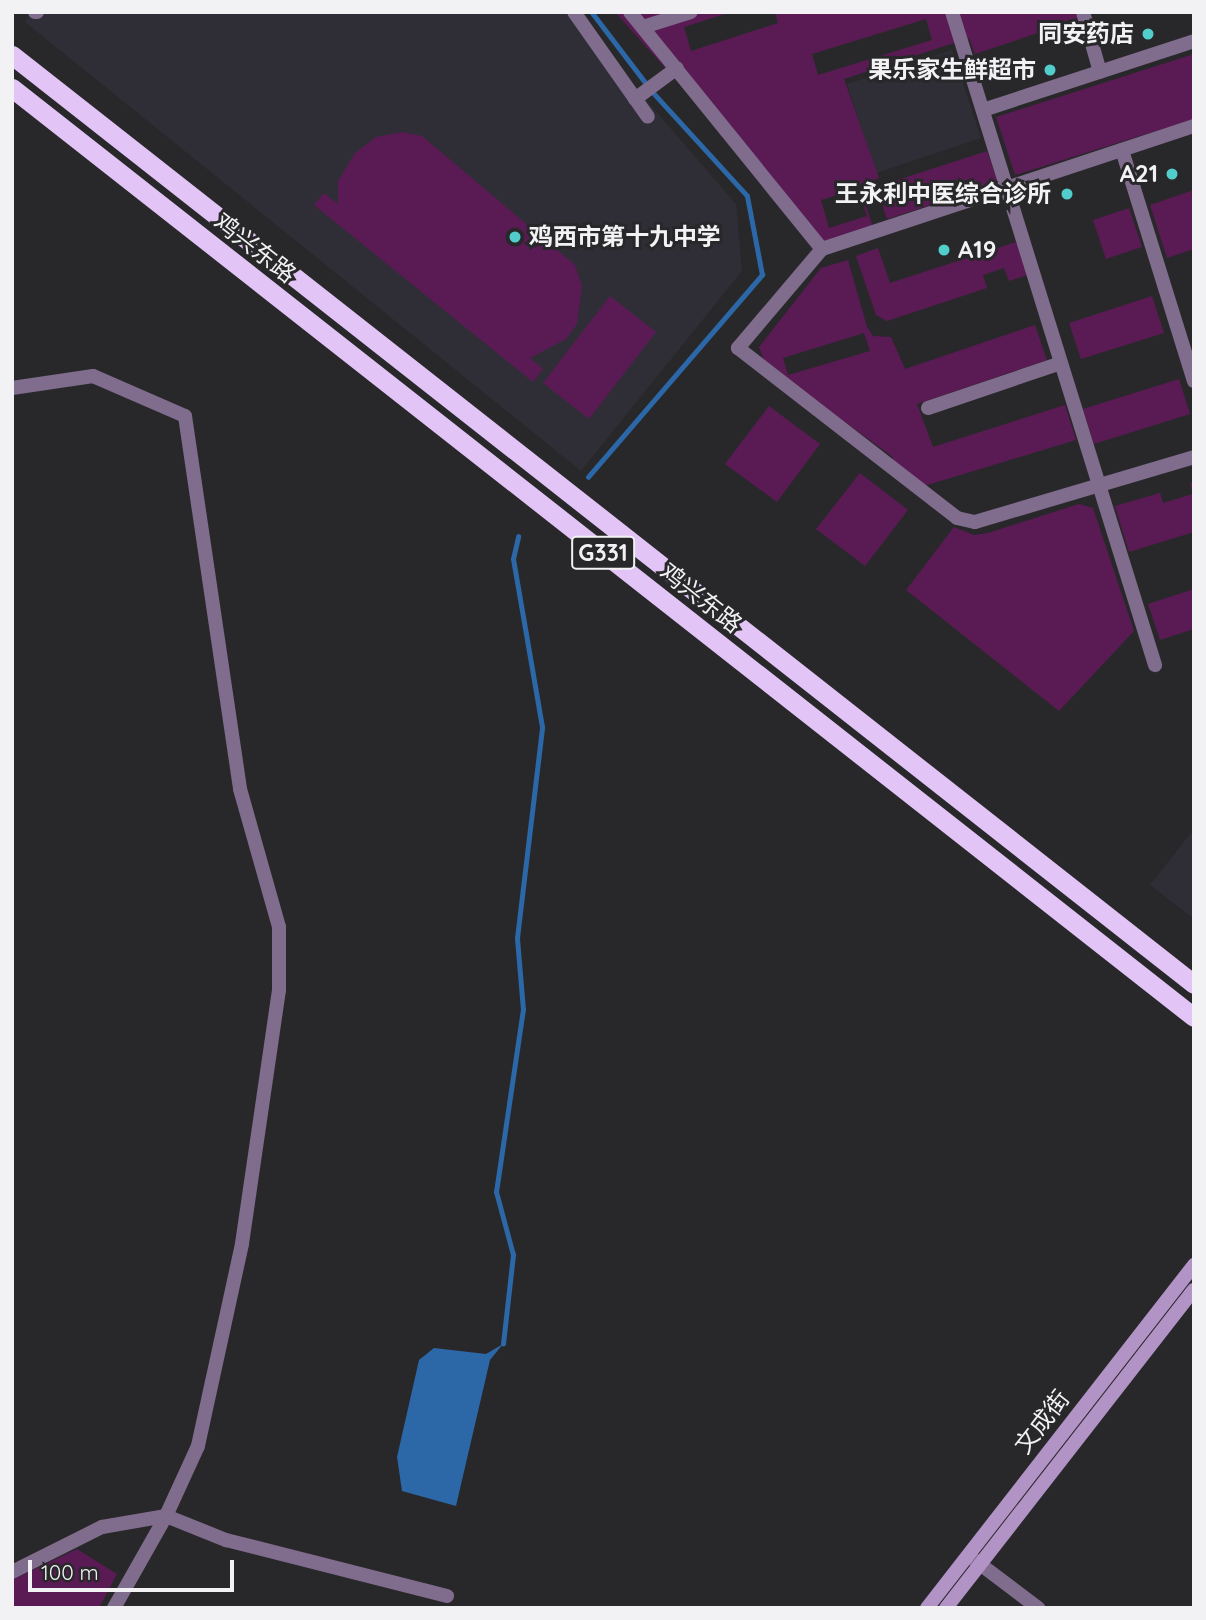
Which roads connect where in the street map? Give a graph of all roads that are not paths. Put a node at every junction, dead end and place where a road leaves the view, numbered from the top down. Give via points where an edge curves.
1 (574, 12) edge
2 (630, 12) edge
3 (691, 12) edge
4 (952, 12) edge
5 (1083, 12) edge
6 (643, 27) junction
7 (1194, 41) edge
8 (12, 55) edge
9 (677, 68) junction
10 (1100, 72) junction
11 (12, 88) edge
12 (635, 99) junction
13 (983, 110) junction
14 (648, 117) dead end
15 (1194, 126) edge
16 (1122, 150) junction
17 (1007, 188) junction
18 (822, 249) junction
19 (1061, 363) junction
20 (1194, 381) edge
21 (12, 388) edge
22 (928, 408) dead end
23 (1194, 457) edge
24 (1099, 486) junction
25 (1155, 665) dead end
26 (1194, 984) edge
27 (1194, 1017) edge
28 (1194, 1265) edge
29 (1194, 1290) edge
30 (166, 1516) junction
31 (968, 1555) junction
32 (980, 1564) junction
33 (12, 1572) edge
34 (447, 1596) dead end
35 (114, 1608) edge
36 (927, 1608) edge
37 (946, 1608) edge
38 (1038, 1608) edge

1 - 12 street
2 - 6 street
3 - 6 street
4 - 13 street
5 - 10 street
6 - 9 street
7 - 10 street
8 - 26 highway, 鸡兴东路 / G331
9 - 12 street
9 - 18 street
10 - 13 street
11 - 27 highway, 鸡兴东路 / G331
12 - 14 street
13 - 17 street
15 - 16 street
16 - 17 street
16 - 20 street
17 - 18 street
17 - 19 street
18 - 24 street via 738,348 957,518 975,522
19 - 22 street
19 - 24 street
21 - 30 street via 93,376 185,416 240,789 279,928 279,990 242,1244 198,1446
23 - 24 street
24 - 25 street
28 - 31 main road, 文成街
29 - 32 main road, 文成街
30 - 33 street via 102,1527
30 - 34 street via 226,1540
30 - 35 street
31 - 32 street
31 - 36 main road, 文成街
32 - 37 main road, 文成街
32 - 38 street

